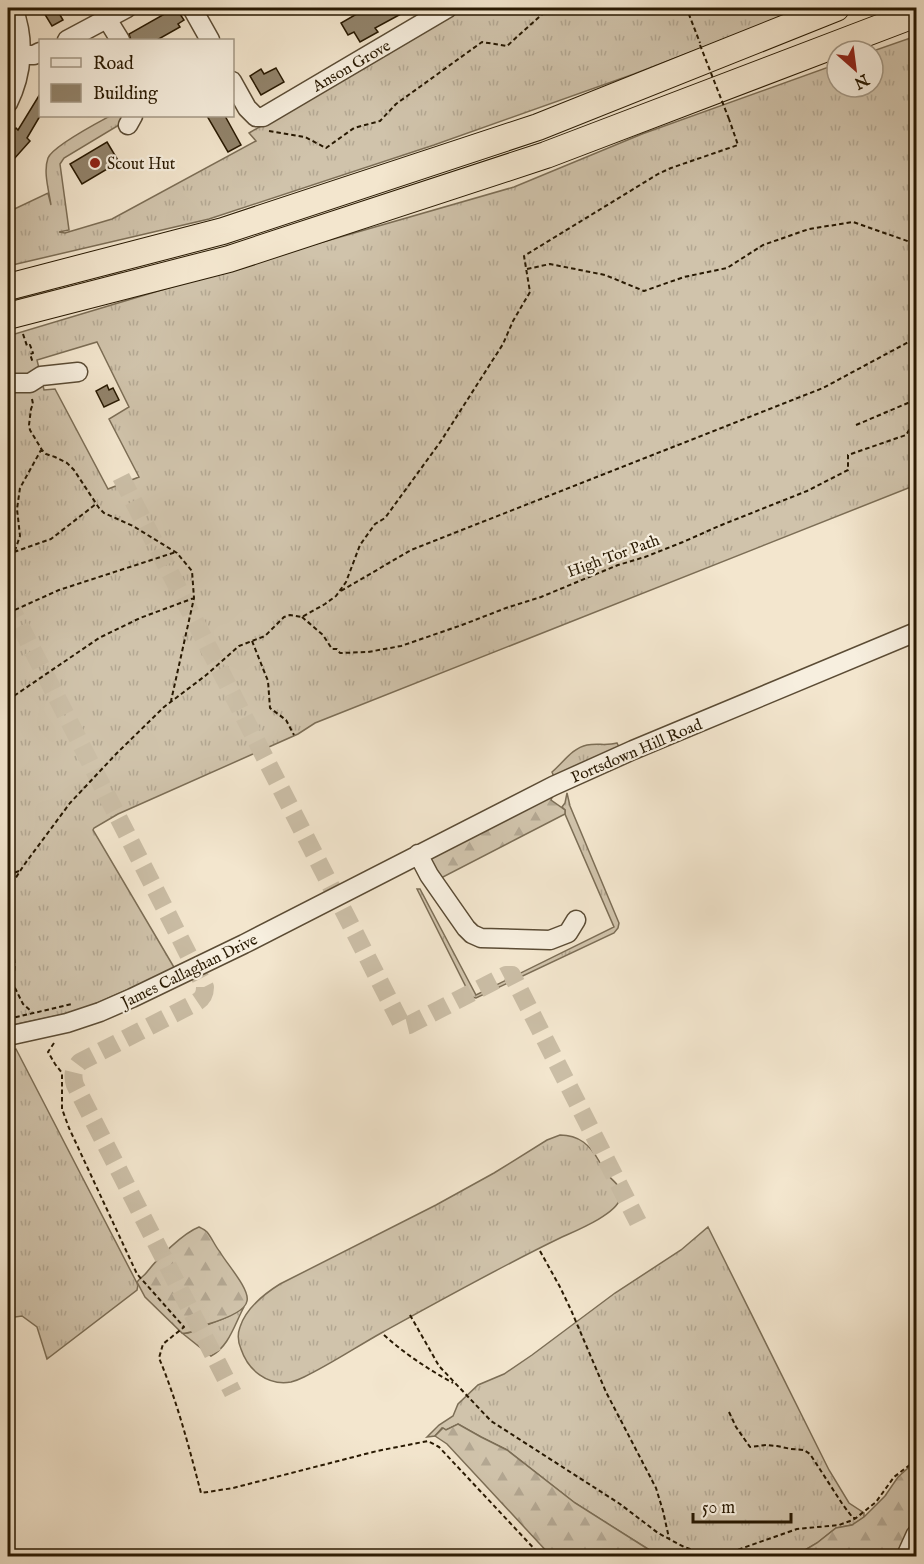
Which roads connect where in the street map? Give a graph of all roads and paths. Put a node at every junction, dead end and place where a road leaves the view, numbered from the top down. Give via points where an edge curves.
1 (13, 8) edge
2 (127, 8) edge
3 (192, 8) edge
4 (448, 8) edge
5 (549, 8) edge
6 (692, 8) edge
7 (836, 8) edge
8 (916, 14) edge
9 (107, 18) junction
10 (69, 39) edge
11 (119, 39) edge
12 (209, 39) edge
13 (39, 52) edge
14 (21, 55) junction
15 (234, 85) edge
16 (8, 103) edge
17 (254, 115) junction
18 (916, 244) edge
19 (526, 270) junction
20 (8, 287) edge
21 (15, 325) edge
22 (916, 338) edge
23 (32, 362) dead end
24 (78, 372) dead end
25 (8, 383) edge
26 (30, 383) junction
27 (915, 400) edge
28 (916, 407) edge
29 (916, 419) edge
30 (856, 425) dead end
31 (42, 449) junction
32 (96, 504) junction
33 (14, 552) junction
34 (176, 552) junction
35 (8, 564) edge
36 (340, 592) junction
37 (194, 598) junction
38 (8, 613) edge
39 (302, 617) junction
40 (916, 632) edge
41 (252, 641) junction
42 (8, 700) edge
43 (171, 701) junction
44 (294, 735) dead end
45 (418, 854) junction
46 (20, 871) junction
47 (8, 875) edge
48 (363, 882) joint
49 (8, 890) edge
50 (576, 920) dead end
51 (8, 937) edge
52 (33, 1013) dead end
53 (68, 1023) junction
54 (8, 1036) edge
55 (540, 1251) dead end
56 (410, 1315) dead end
57 (384, 1335) dead end
58 (456, 1384) junction
59 (729, 1412) dead end
60 (916, 1460) edge
61 (856, 1518) junction
62 (916, 1534) edge
63 (669, 1540) junction
64 (541, 1557) edge
65 (906, 1557) edge

1 - 14 street
2 - 9 street
3 - 12 street
4 - 17 street, Anson Grove via 263,117
5 - 17 path via 507,46 482,42 396,104 380,121 354,128 326,148 305,137 260,128
6 - 19 path, bridge via 688,12 738,145 658,174 524,256
7 - 20 highway via 538,127 223,231
8 - 21 highway via 546,155
9 - 10 street
9 - 11 street
13 - 14 street
14 - 16 street via 16,85
15 - 17 street
18 - 19 path via 853,222 809,229 763,245 727,268 644,291 605,275 550,264
19 - 36 path via 530,292 503,344 441,441 385,518 375,524 360,545
21 - 23 path via 30,345
22 - 36 path via 823,388 411,550
24 - 26 street via 41,376
25 - 26 street
26 - 31 path via 34,389 29,425
27 - 28 path
27 - 30 path
29 - 39 path, High Tor Path via 906,435 848,455 848,470 807,491 541,597 401,646 340,653
31 - 32 path via 74,470
31 - 33 path via 20,488 20,536
32 - 33 path via 51,539
32 - 34 path via 104,513
33 - 35 path
34 - 37 path via 192,571
34 - 38 path via 59,590
36 - 39 path
37 - 42 path via 99,638
37 - 43 path
39 - 41 path via 284,617 265,636
40 - 45 street, Portsdown Hill Road via 633,750
41 - 43 path via 239,646
41 - 44 path via 267,681 270,708 286,720
43 - 46 path via 70,803
45 - 48 street, Portsdown Hill Road
45 - 50 street via 429,875 476,937 550,940 568,933
46 - 47 path
46 - 49 path
48 - 53 street, James Callaghan Drive via 189,971
51 - 52 path via 13,948 12,982 22,1004
53 - 54 street, James Callaghan Drive
53 - 64 path via 48,1052 62,1073 65,1119 137,1274 184,1328 163,1344 159,1358 201,1493 429,1441 439,1447
55 - 63 path via 656,1488
56 - 58 path via 439,1366
57 - 58 path via 407,1355
58 - 63 path via 491,1421
59 - 61 path via 750,1447 777,1446 810,1454
60 - 61 path via 894,1477 876,1502
61 - 63 path via 838,1525 797,1529 737,1550 696,1551
62 - 65 street

